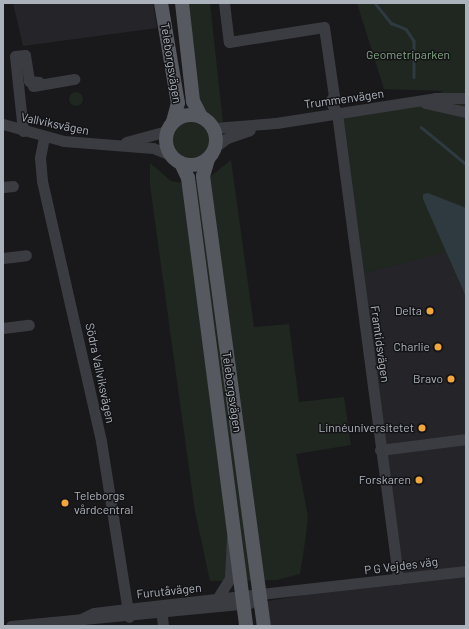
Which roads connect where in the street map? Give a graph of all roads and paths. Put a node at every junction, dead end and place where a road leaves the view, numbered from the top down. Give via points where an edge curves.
1 (162, 3) edge
2 (182, 3) edge
3 (224, 3) edge
4 (74, 80) dead end
5 (39, 82) dead end
6 (18, 88) junction
7 (466, 98) edge
8 (416, 102) junction
9 (466, 112) edge
10 (337, 113) junction
11 (201, 117) junction
12 (276, 123) junction
13 (3, 124) edge
14 (170, 126) junction
15 (213, 128) junction
16 (23, 131) junction
17 (44, 137) junction
18 (102, 145) junction
19 (215, 147) junction
20 (176, 159) junction
21 (208, 159) junction
22 (26, 255) dead end
23 (3, 258) edge
24 (29, 325) dead end
25 (3, 328) edge
26 (466, 440) edge
27 (380, 450) junction
28 (233, 535) junction
29 (466, 571) edge
30 (259, 579) junction
31 (398, 579) junction
32 (339, 586) junction
33 (303, 588) junction
34 (217, 599) junction
35 (252, 600) junction
36 (162, 609) junction
37 (128, 613) junction
38 (11, 626) edge
39 (163, 626) edge
40 (246, 626) edge
41 (256, 626) edge
42 (264, 626) edge

1 - 14 main road, Teleborgsvägen via 178,103
2 - 11 main road, Teleborgsvägen via 193,101
3 - 10 street, Framtidsvägen via 229,42 324,28 334,96 330,101
4 - 6 street
5 - 6 street via 29,81 25,55 15,56
6 - 16 street
7 - 8 street, Trummenvägen
8 - 9 street, Trummenvägen
8 - 10 street, Trummenvägen
10 - 12 street, Trummenvägen
10 - 27 street, Framtidsvägen
11 - 14 main road via 186,115
11 - 15 main road
12 - 15 street, Trummenvägen
12 - 19 street, Trummenvägen via 227,138
13 - 16 street, Vallviksvägen
14 - 18 street, Vallviksvägen via 139,140
14 - 20 main road via 166,143
15 - 19 main road
16 - 17 street, Vallviksvägen
17 - 18 street, Vallviksvägen
17 - 37 street, Södra Vallviksvägen via 40,158 42,179 101,441
18 - 20 street, Vallviksvägen via 153,148
19 - 21 main road
20 - 21 main road via 195,165
20 - 28 main road, Teleborgsvägen via 188,178
21 - 30 main road, Teleborgsvägen via 203,176
22 - 23 street
24 - 25 street
26 - 27 street
27 - 31 street, Framtidsvägen
28 - 34 street via 229,552 231,575
28 - 35 main road, Teleborgsvägen
29 - 31 street, P G Vejdes väg
30 - 33 street via 273,586
30 - 35 main road, Teleborgsvägen
31 - 32 street, P G Vejdes väg
32 - 33 street, P G Vejdes väg
32 - 35 street, P G Vejdes väg
33 - 35 street, P G Vejdes väg
34 - 35 street, Furutåvägen
34 - 36 street, Furutåvägen
35 - 36 street, Furutåvägen
35 - 40 main road, Teleborgsvägen
35 - 41 main road, Teleborgsvägen
35 - 42 main road, Teleborgsvägen
36 - 37 street, Furutåvägen
36 - 39 street
37 - 38 street, Furutåvägen via 94,613 81,619

